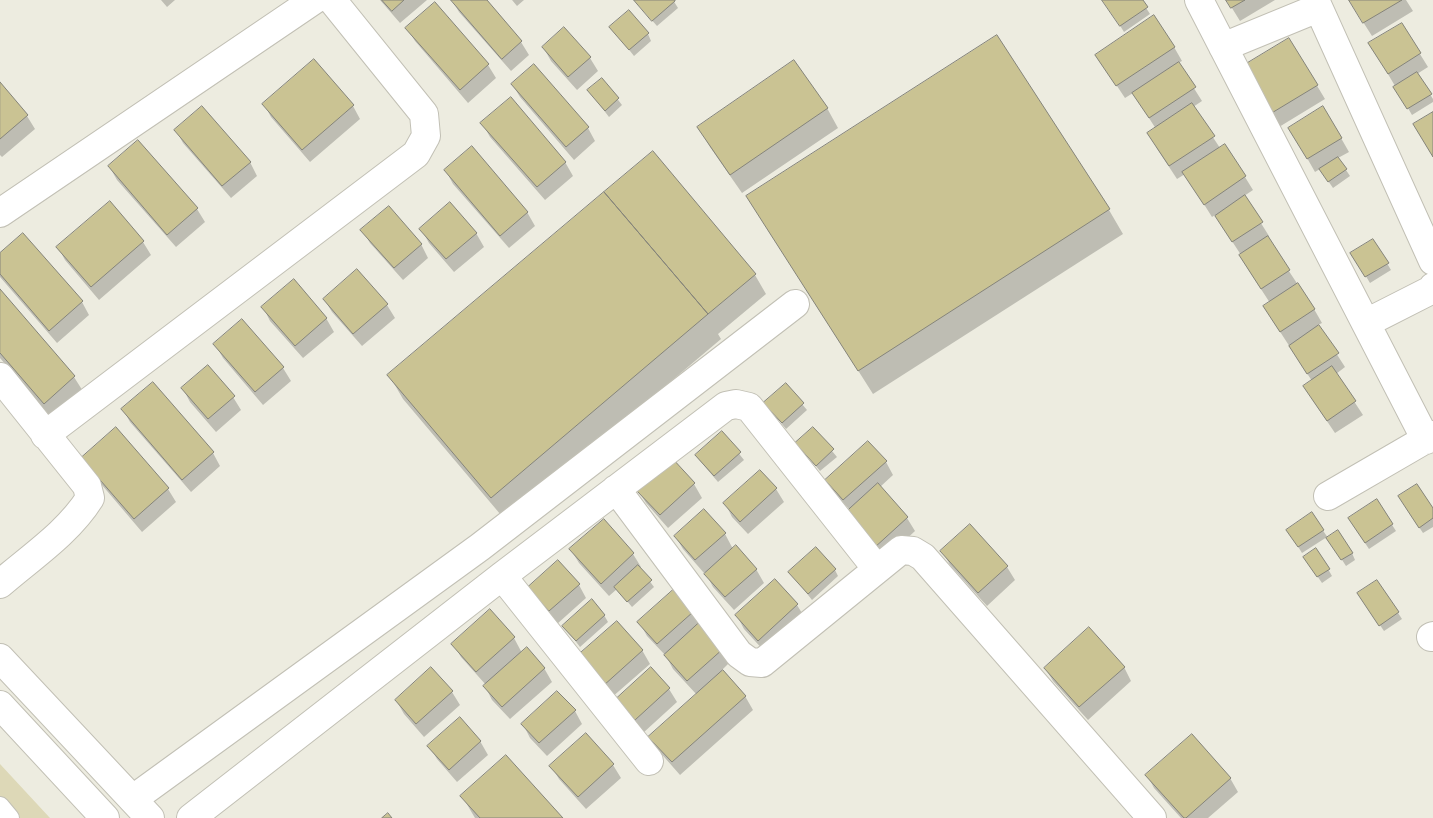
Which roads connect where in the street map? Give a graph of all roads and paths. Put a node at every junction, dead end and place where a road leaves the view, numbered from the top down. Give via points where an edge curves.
1 (314, 0) edge
2 (332, 0) edge
3 (1199, 0) edge
4 (1317, 4) edge
5 (1223, 46) junction
6 (0, 212) edge
7 (1433, 261) edge
8 (1433, 287) edge
9 (795, 304) dead end
10 (1366, 323) junction
11 (0, 377) edge
12 (45, 436) junction
13 (1430, 438) edge
14 (616, 489) junction
15 (1328, 496) dead end
16 (877, 569) junction
17 (502, 576) junction
18 (0, 584) edge
19 (0, 658) edge
20 (0, 705) edge
21 (649, 760) dead end
22 (0, 806) edge
23 (142, 809) edge
24 (10, 818) edge
25 (105, 818) edge
26 (191, 818) edge
27 (1152, 818) edge

1 - 6 main road
2 - 12 main road via 424,114 426,136 416,154
3 - 5 main road
4 - 5 main road
4 - 7 main road
5 - 10 main road
8 - 10 main road
9 - 23 main road
10 - 13 main road
11 - 12 main road
12 - 18 main road via 87,486 90,498 68,525
13 - 15 main road
14 - 16 main road via 726,406 749,407
14 - 16 main road via 739,654 750,662 762,662
14 - 17 main road
16 - 27 main road via 901,550 913,551 923,557
17 - 21 main road
17 - 26 main road
19 - 23 main road
20 - 25 main road
22 - 24 lane

